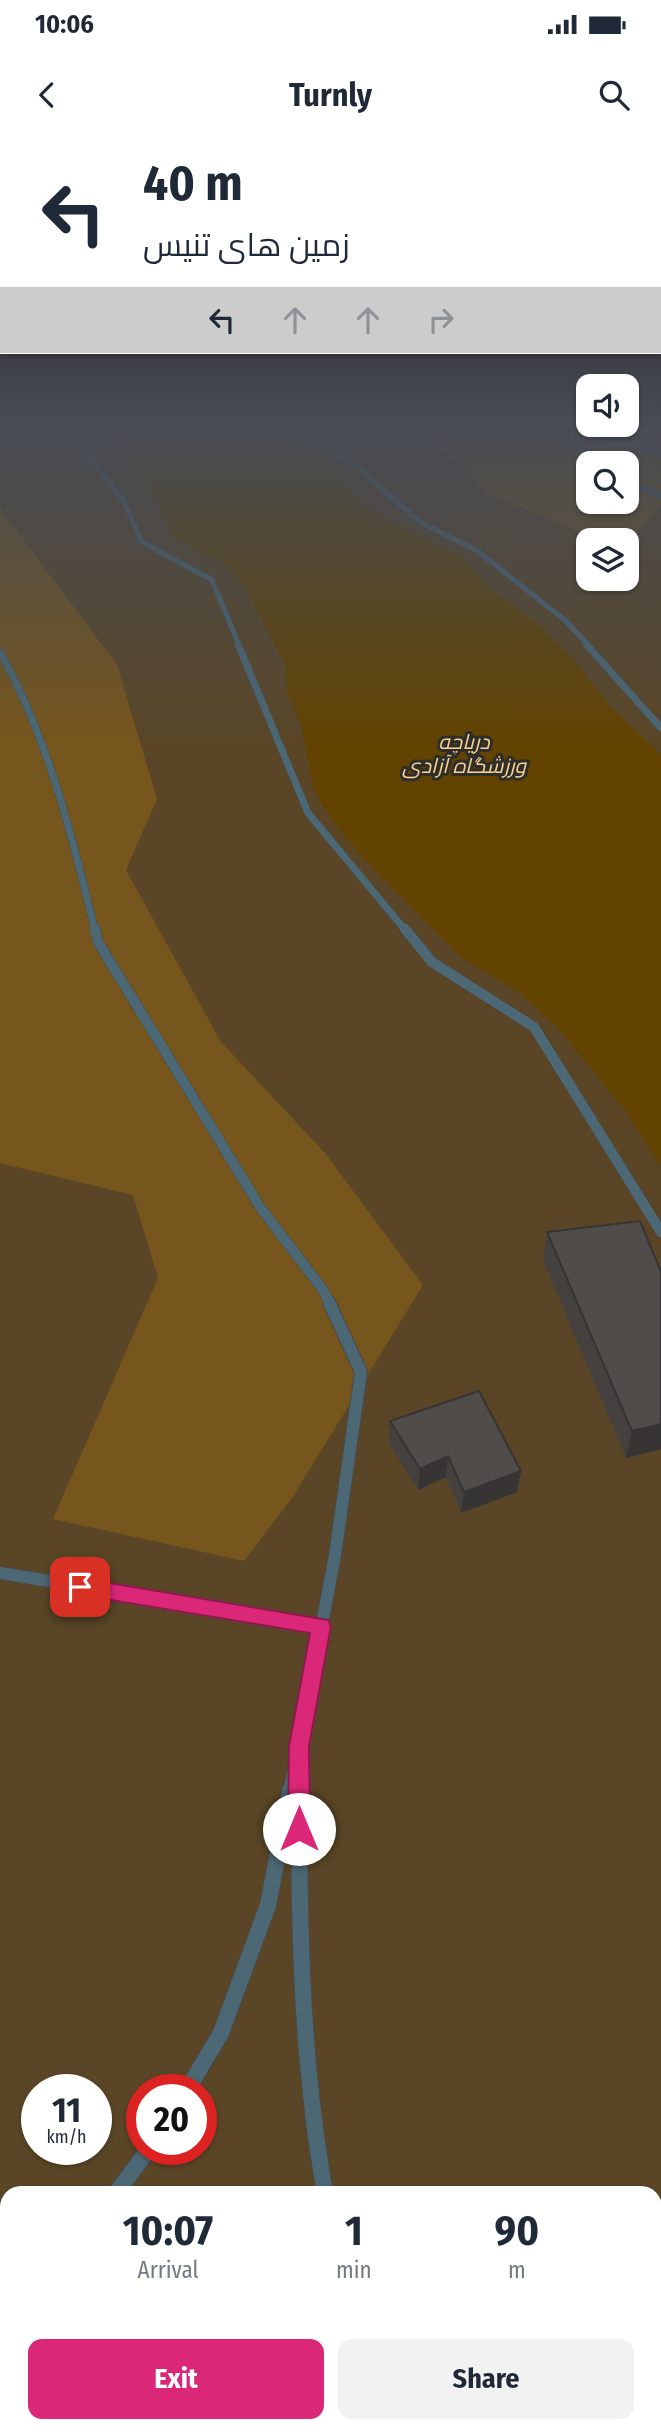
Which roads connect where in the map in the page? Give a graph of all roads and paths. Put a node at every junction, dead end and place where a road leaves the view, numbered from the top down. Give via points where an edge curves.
1 (138, 533) edge
2 (442, 533) edge
3 (0, 652) edge
4 (6, 674) edge
5 (661, 728) edge
6 (661, 1232) edge
7 (0, 1573) edge
8 (321, 1626) junction
9 (299, 1746) junction
10 (197, 2074) edge
11 (137, 2165) edge
12 (321, 2165) junction
13 (122, 2186) edge
14 (325, 2186) edge
15 (331, 2186) edge

1 - 6 lane via 142,542 212,580 308,813 432,962 534,1027
2 - 5 lane via 476,550 566,621
3 - 4 lane
4 - 8 lane via 24,695 68,821 98,942 260,1207 323,1290 361,1373
7 - 8 lane
8 - 9 lane
9 - 10 lane via 268,1905 221,2033
9 - 12 lane via 299,1940 311,2116
11 - 13 lane
12 - 14 lane
12 - 15 lane

